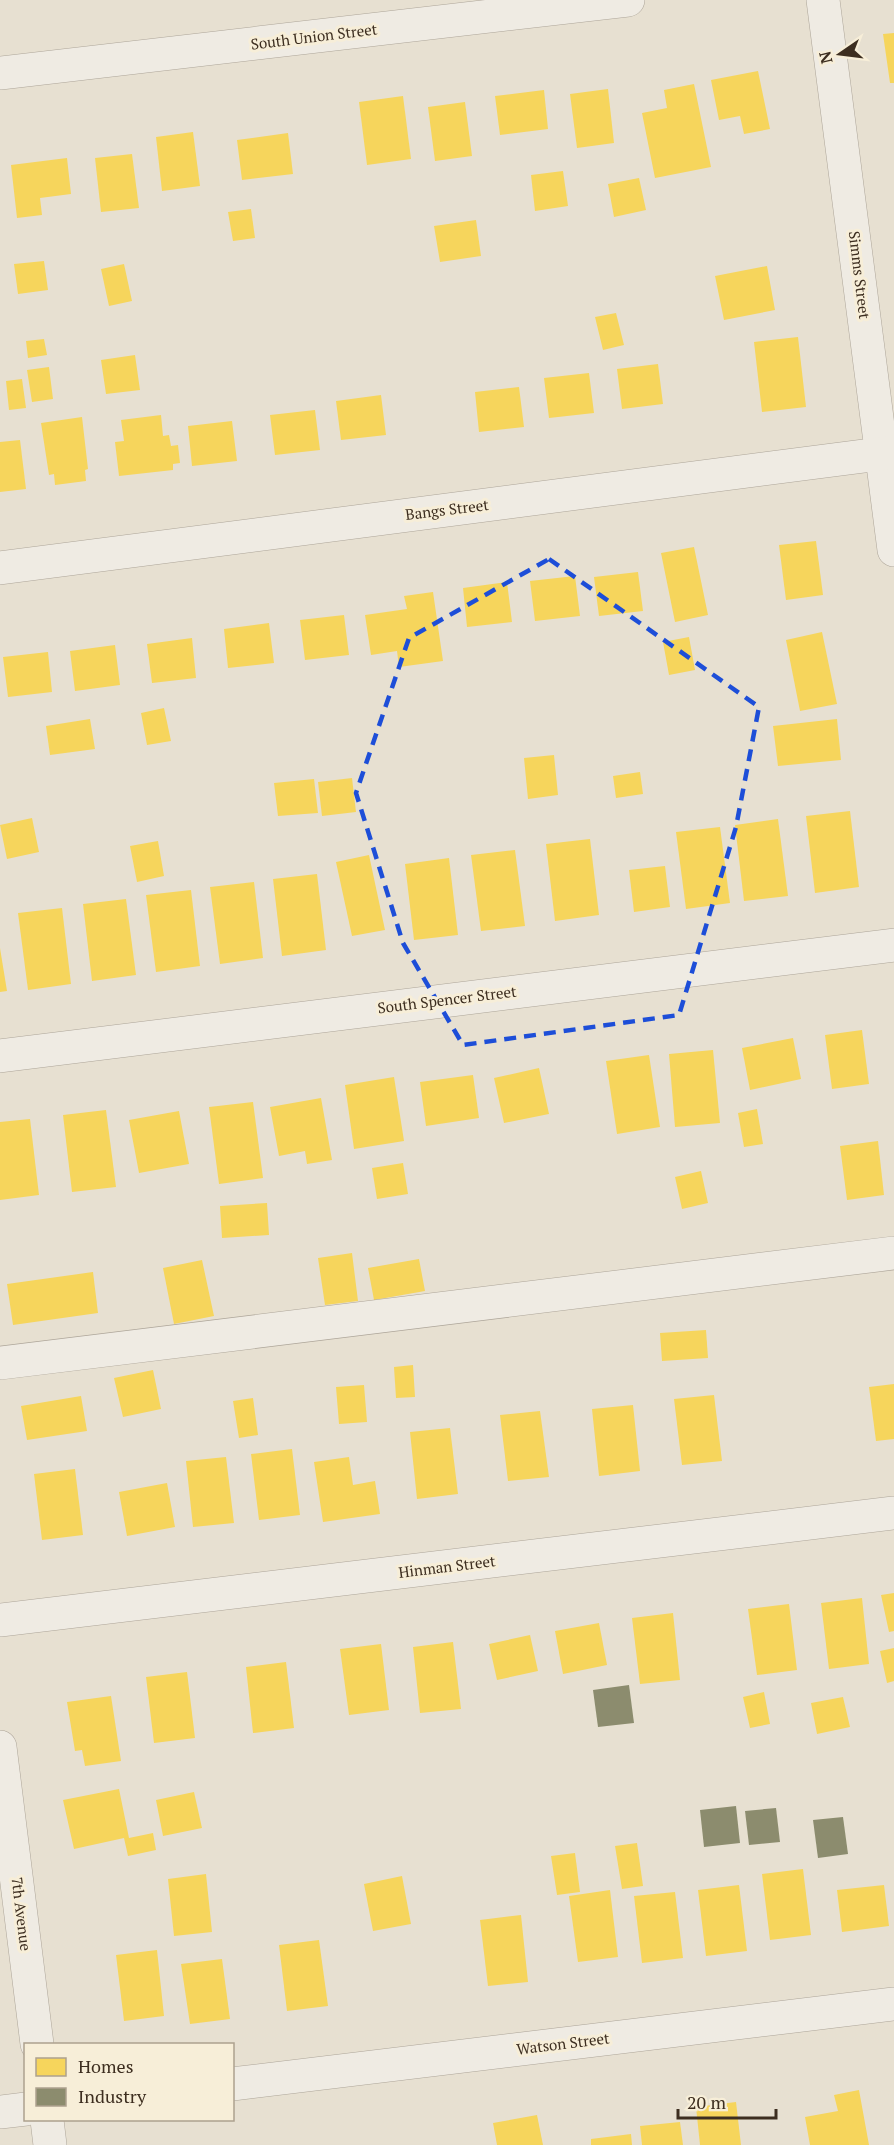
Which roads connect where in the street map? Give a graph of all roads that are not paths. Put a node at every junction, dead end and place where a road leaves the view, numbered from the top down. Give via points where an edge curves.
1 (628, 0) edge
2 (823, 0) edge
3 (0, 73) edge
4 (888, 453) edge
5 (894, 550) edge
6 (0, 568) edge
7 (894, 945) edge
8 (0, 1056) edge
9 (894, 1253) edge
10 (0, 1363) edge
11 (894, 1513) edge
12 (0, 1620) edge
13 (0, 1747) edge
14 (894, 2004) edge
15 (37, 2043) edge
16 (234, 2084) edge
17 (24, 2109) edge
18 (0, 2112) edge
19 (47, 2121) edge
20 (50, 2145) edge

1 - 3 street, South Union Street
2 - 4 street, Simms Street
4 - 5 street, Simms Street
4 - 6 street, Bangs Street
7 - 8 street, South Spencer Street
9 - 10 street
11 - 12 street, Hinman Street
13 - 15 street, 7th Avenue
14 - 16 street, Watson Street
17 - 18 street
19 - 20 street

